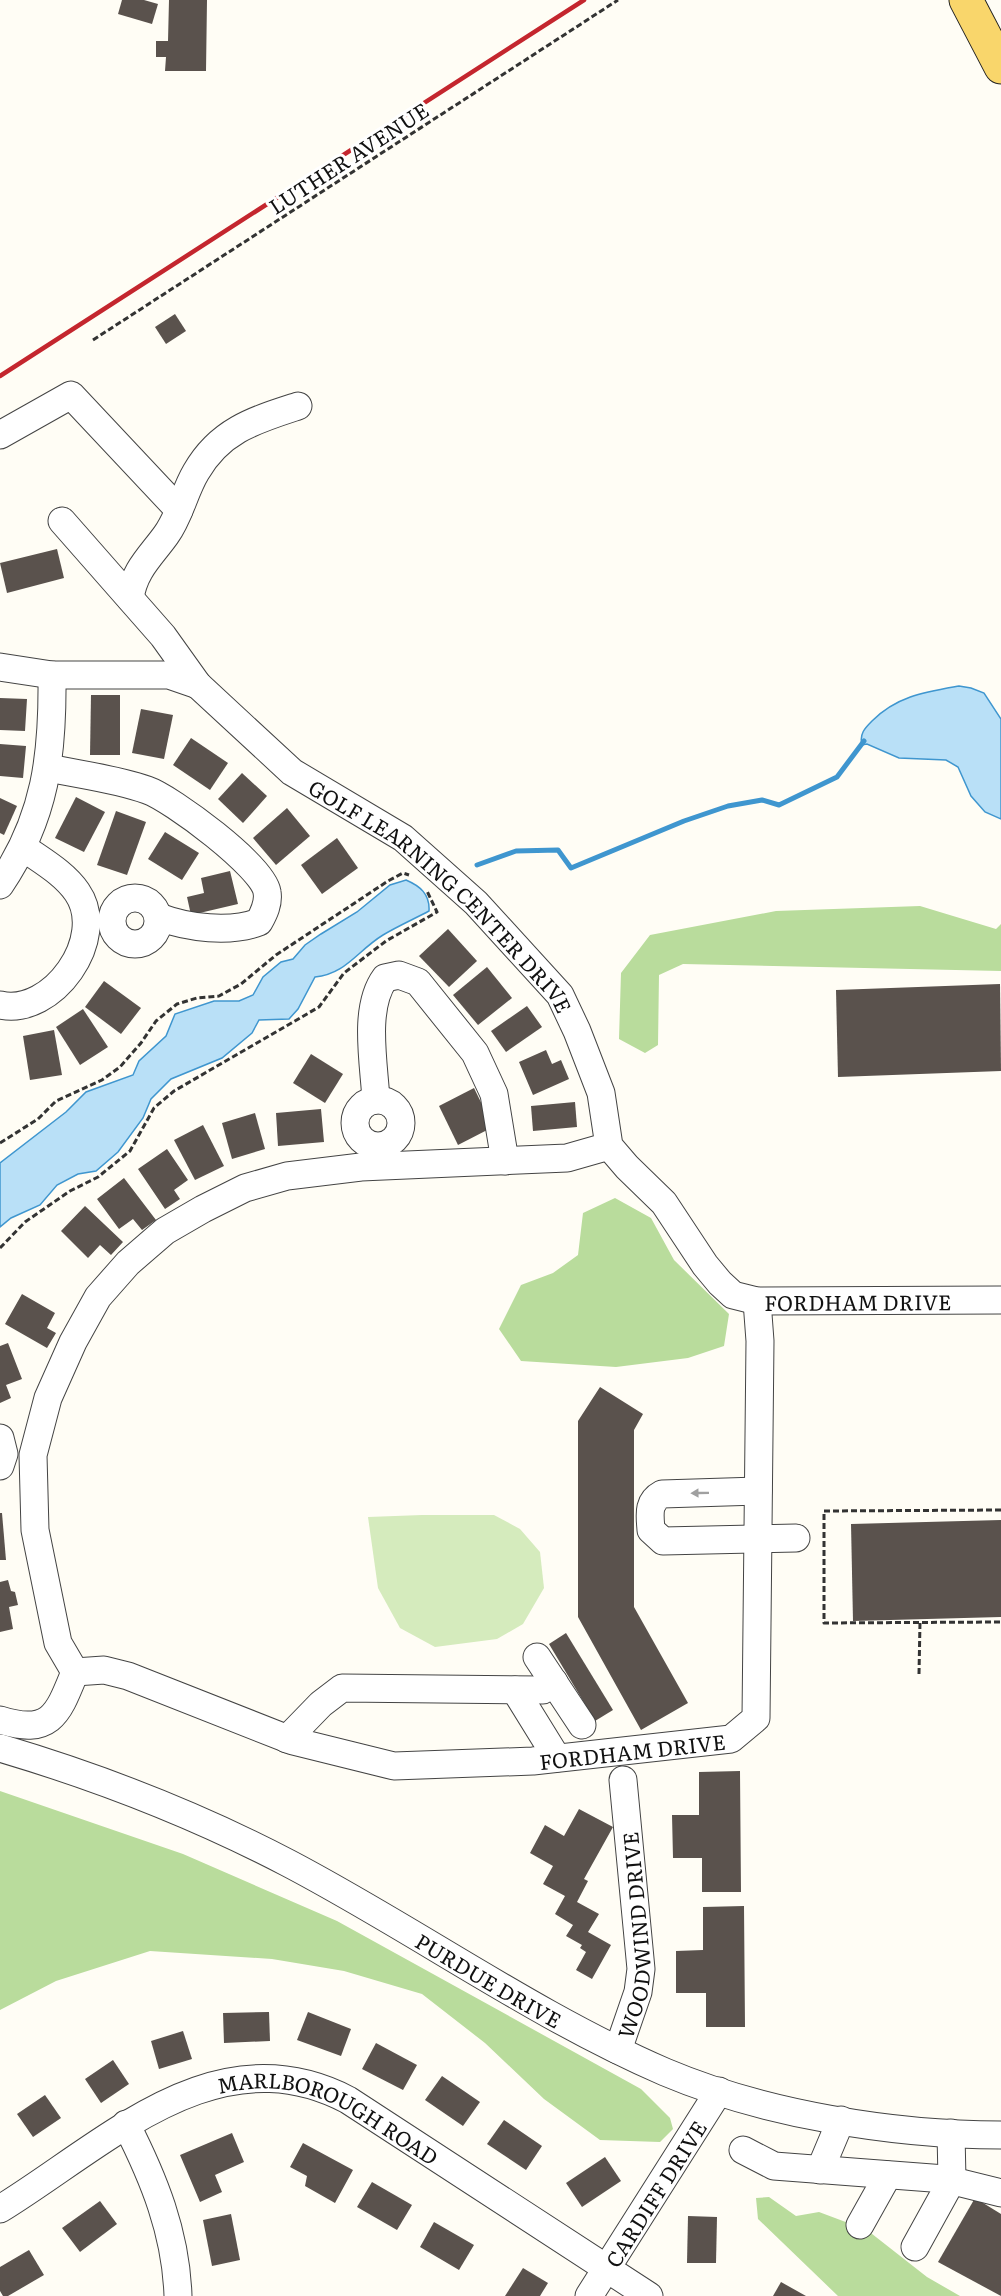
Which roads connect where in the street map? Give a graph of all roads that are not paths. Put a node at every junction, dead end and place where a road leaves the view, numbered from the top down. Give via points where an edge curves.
1 (966, 0) edge
2 (1001, 66) edge
3 (298, 406) dead end
4 (0, 435) edge
5 (179, 510) junction
6 (62, 521) dead end
7 (130, 598) junction
8 (0, 667) edge
9 (52, 675) junction
10 (198, 685) junction
11 (49, 768) junction
12 (24, 848) junction
13 (0, 885) edge
14 (85, 922) junction
15 (0, 1005) edge
16 (609, 1146) junction
17 (379, 1156) junction
18 (505, 1161) junction
19 (1001, 1300) edge
20 (758, 1301) junction
21 (1, 1453) edge
22 (33, 1455) junction
23 (758, 1491) junction
24 (757, 1538) junction
25 (796, 1538) dead end
26 (537, 1657) dead end
27 (75, 1672) junction
28 (554, 1682) junction
29 (515, 1690) junction
30 (0, 1720) edge
31 (582, 1725) dead end
32 (287, 1738) junction
33 (0, 1748) edge
34 (557, 1758) junction
35 (623, 1780) dead end
36 (618, 2050) junction
37 (719, 2091) junction
38 (841, 2120) junction
39 (126, 2124) junction
40 (951, 2133) junction
41 (1001, 2135) edge
42 (743, 2150) dead end
43 (820, 2170) junction
44 (888, 2175) junction
45 (952, 2180) junction
46 (1001, 2193) edge
47 (0, 2210) edge
48 (861, 2225) dead end
49 (915, 2247) dead end
50 (606, 2268) junction
51 (178, 2296) edge
52 (589, 2296) edge
53 (649, 2296) edge

1 - 2 main road
3 - 5 street via 254,420 216,443 195,473
4 - 5 street via 71,394
5 - 7 street via 166,534 143,561
6 - 7 street, GOLF LEARNING CENTER DRIVE
7 - 10 street, GOLF LEARNING CENTER DRIVE
8 - 9 street
9 - 10 street via 170,675
9 - 11 street
10 - 16 street, GOLF LEARNING CENTER DRIVE via 292,772 403,838 476,903 560,995 601,1093
11 - 12 street
11 - 14 street via 125,784 172,802 234,851 256,872 267,890 266,909 259,922 241,929 175,923 159,917 151,938 136,944 121,939 112,920
12 - 13 street
12 - 14 street via 58,872 78,893
14 - 15 street via 79,958 64,980 36,999 9,1007
16 - 18 street via 567,1158
16 - 20 street via 664,1203 720,1283 733,1295
17 - 18 street
17 - 18 street via 362,1140 355,1126 362,1107 376,1100 372,1009 377,989 385,978 399,975 418,982 475,1053 494,1094
17 - 22 street via 245,1188 165,1231 128,1263 98,1297 48,1398
19 - 20 street, FORDHAM DRIVE
20 - 23 street, FORDHAM DRIVE
21 - 22 street
22 - 27 street via 35,1530 58,1644
23 - 24 street, FORDHAM DRIVE
23 -> 24 street via 662,1494 650,1505 651,1530 663,1540
24 - 25 street
24 - 34 street, FORDHAM DRIVE via 756,1718 731,1738
26 - 28 street
27 - 30 street via 61,1708 53,1716 37,1726
27 - 32 street, FORDHAM DRIVE via 104,1670 128,1676
28 - 29 street via 543,1690
28 - 31 street
29 - 32 street via 342,1688
29 - 34 street
32 - 34 street, FORDHAM DRIVE via 394,1766
33 - 36 street, PURDUE DRIVE via 108,1785 261,1850
35 - 36 street, WOODWIND DRIVE via 642,1968
36 - 37 street, PURDUE DRIVE
37 - 38 street, PURDUE DRIVE
37 - 50 street, CARDIFF DRIVE
38 - 40 street, PURDUE DRIVE
38 - 43 street
39 - 47 street, MARLBOROUGH ROAD
39 - 50 street, MARLBOROUGH ROAD via 190,2092 221,2084 271,2079 304,2082 348,2100
39 - 51 street via 163,2207
40 - 41 street, PURDUE DRIVE
40 - 45 street
42 - 43 street via 774,2166
43 - 44 street
44 - 45 street
44 - 48 street
45 - 46 street
45 - 49 street
50 - 52 street, CARDIFF DRIVE
50 - 53 street, MARLBOROUGH ROAD

